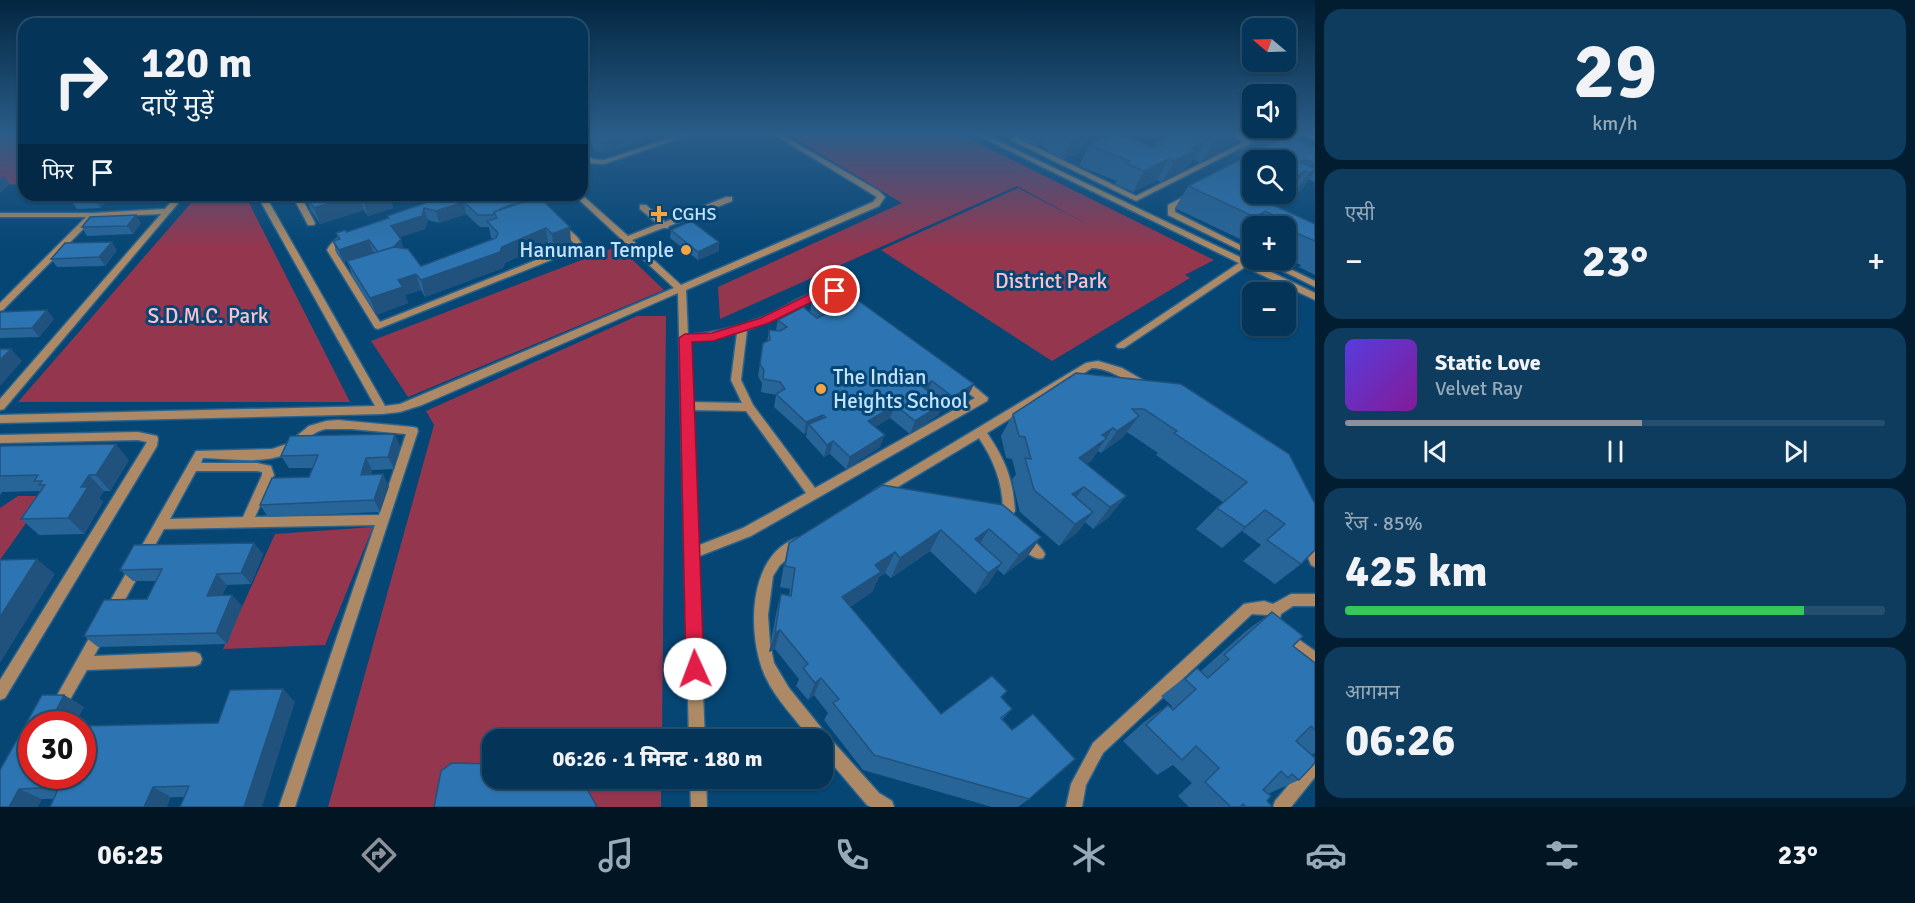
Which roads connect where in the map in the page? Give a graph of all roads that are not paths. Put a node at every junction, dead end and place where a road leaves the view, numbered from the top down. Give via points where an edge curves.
1 (842, 173) edge
2 (1058, 173) edge
3 (1082, 173) edge
4 (1189, 173) edge
5 (1201, 190) edge
6 (729, 199) dead end
7 (176, 201) edge
8 (264, 201) edge
9 (299, 201) edge
10 (530, 201) edge
11 (585, 201) edge
12 (643, 207) dead end
13 (167, 211) junction
14 (0, 214) edge
15 (93, 214) junction
16 (311, 223) edge
17 (665, 226) junction
18 (353, 236) edge
19 (628, 240) junction
20 (1242, 249) edge
21 (1242, 262) edge
22 (1242, 265) edge
23 (1259, 270) edge
24 (1286, 270) edge
25 (1315, 284) edge
26 (682, 290) junction
27 (1315, 297) edge
28 (851, 298) edge
29 (0, 308) edge
30 (742, 328) junction
31 (685, 338) junction
32 (1121, 346) dead end
33 (956, 378) edge
34 (1153, 392) edge
35 (0, 406) edge
36 (687, 406) junction
37 (749, 407) junction
38 (382, 410) junction
39 (0, 419) edge
40 (980, 431) junction
41 (0, 439) edge
42 (193, 467) junction
43 (813, 494) junction
44 (894, 501) edge
45 (384, 520) junction
46 (247, 522) junction
47 (160, 524) junction
48 (1303, 530) edge
49 (811, 535) edge
50 (692, 552) junction
51 (1039, 554) edge
52 (1315, 561) edge
53 (1315, 600) edge
54 (1274, 611) junction
55 (195, 659) dead end
56 (1315, 660) edge
57 (83, 663) junction
58 (0, 693) edge
59 (55, 711) edge
60 (697, 729) edge
61 (813, 729) edge
62 (833, 753) edge
63 (1315, 765) edge
64 (698, 789) edge
65 (287, 807) edge
66 (699, 807) edge
67 (886, 807) edge
68 (1074, 807) edge
69 (1281, 807) edge

1 - 26 street via 876,193 880,200
2 - 21 street
3 - 4 street via 1136,199
5 - 20 street via 1171,207 1172,213
6 - 17 street
7 - 13 street
8 - 38 street
9 - 16 street
10 - 18 street via 578,246 380,326 375,325 331,250 335,243
11 - 19 street
12 - 17 street
13 - 15 street
13 - 35 street
14 - 15 street
15 - 29 street
17 - 19 street
19 - 26 street
22 - 32 street
23 - 27 street
24 - 25 street
26 - 31 street
26 - 38 street via 418,402
28 - 30 street via 824,291
30 - 31 street via 713,337
30 - 37 street via 736,380
31 - 36 street
33 - 43 street via 983,398
34 - 40 street via 1115,369 1090,365
36 - 37 street
36 - 50 street
37 - 43 street
38 - 39 street
40 - 44 street via 876,495
40 - 51 street via 1002,463 1009,511 1003,525
41 - 58 street via 153,439
42 - 45 street via 200,454 273,454 291,447 316,427 346,425 414,431
42 - 46 street via 267,470
42 - 47 street
43 - 50 street via 747,532
45 - 46 street
45 - 65 street
46 - 47 street
47 - 57 street
48 - 52 street
49 - 61 street via 790,548 769,569 764,581 762,625 767,664
50 - 60 street
53 - 54 street via 1291,600
54 - 56 street via 1273,621 1289,642
54 - 68 street via 1249,608 1098,748 1082,778
55 - 57 street
57 - 59 street
62 - 67 street via 873,800
63 - 69 street
64 - 66 street

